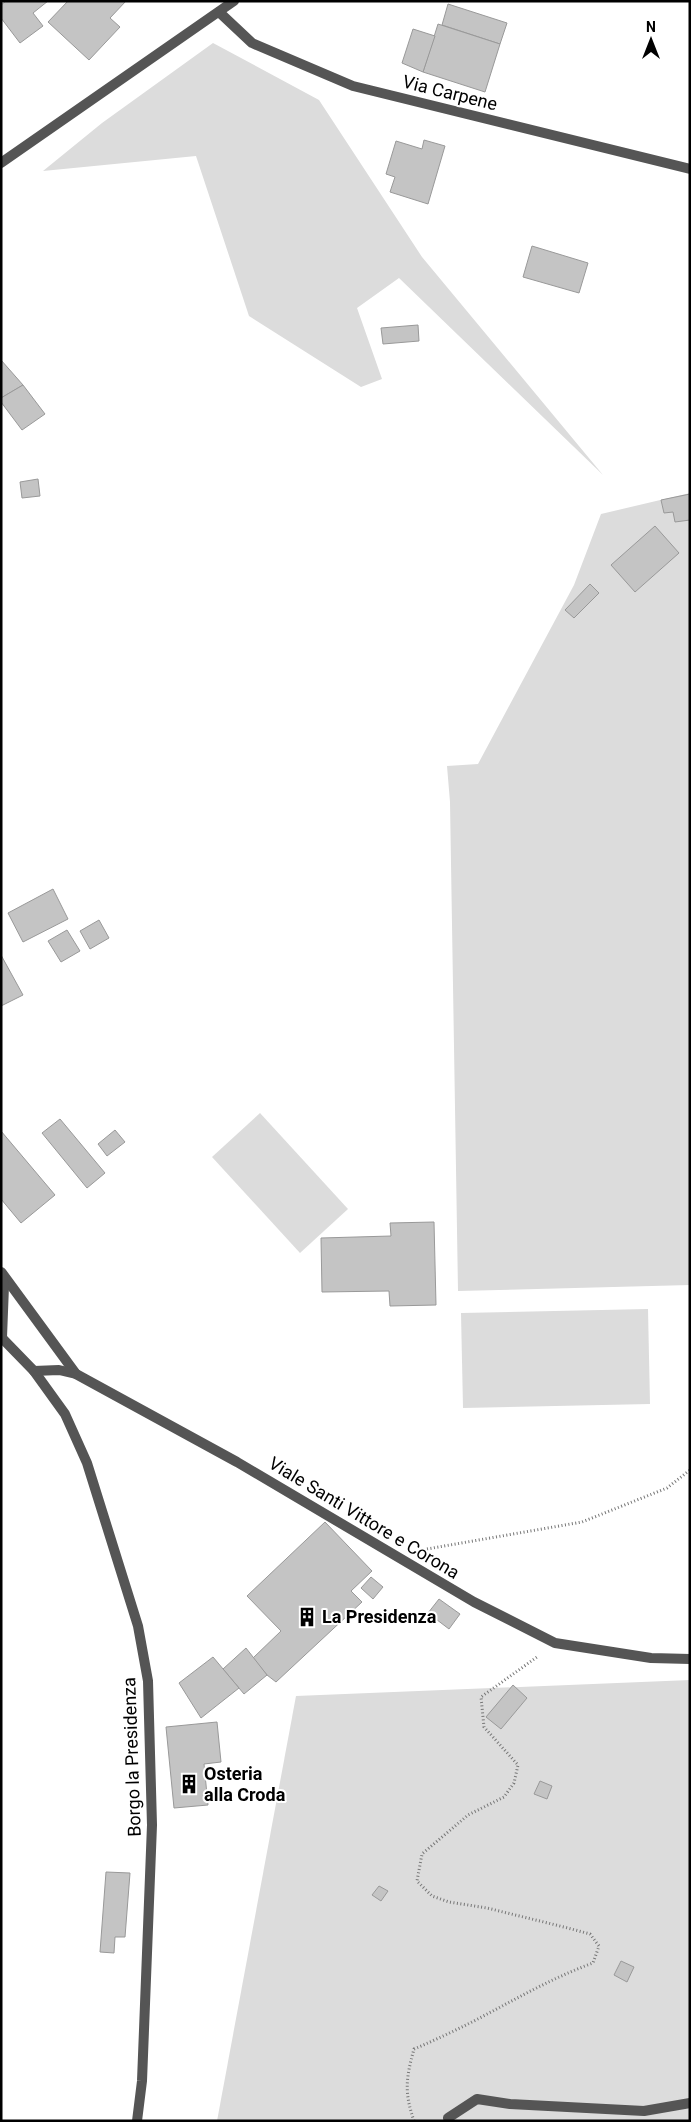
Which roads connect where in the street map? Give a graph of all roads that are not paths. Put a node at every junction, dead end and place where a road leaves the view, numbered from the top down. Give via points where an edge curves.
1 (234, 1) edge
2 (220, 12) junction
3 (1, 163) edge
4 (690, 169) edge
5 (1, 1272) edge
6 (1, 1337) edge
7 (34, 1371) junction
8 (76, 1374) junction
9 (690, 1658) edge
10 (690, 2103) edge
11 (137, 2121) edge
12 (449, 2121) edge

1 - 2 street
2 - 3 street
2 - 4 street, Via Carpene via 252,43 353,86
5 - 6 street via 4,1286
5 - 8 street
6 - 7 street, Borgo la Presidenza
7 - 8 street, Viale Santi Vittore e Corona via 59,1370
7 - 11 street, Borgo la Presidenza via 64,1414 87,1463 138,1626 148,1681 152,1824 142,2081
8 - 9 street, Viale Santi Vittore e Corona via 237,1462 474,1602 556,1643 651,1658
10 - 12 street via 644,2110 510,2104 478,2099 448,2118

